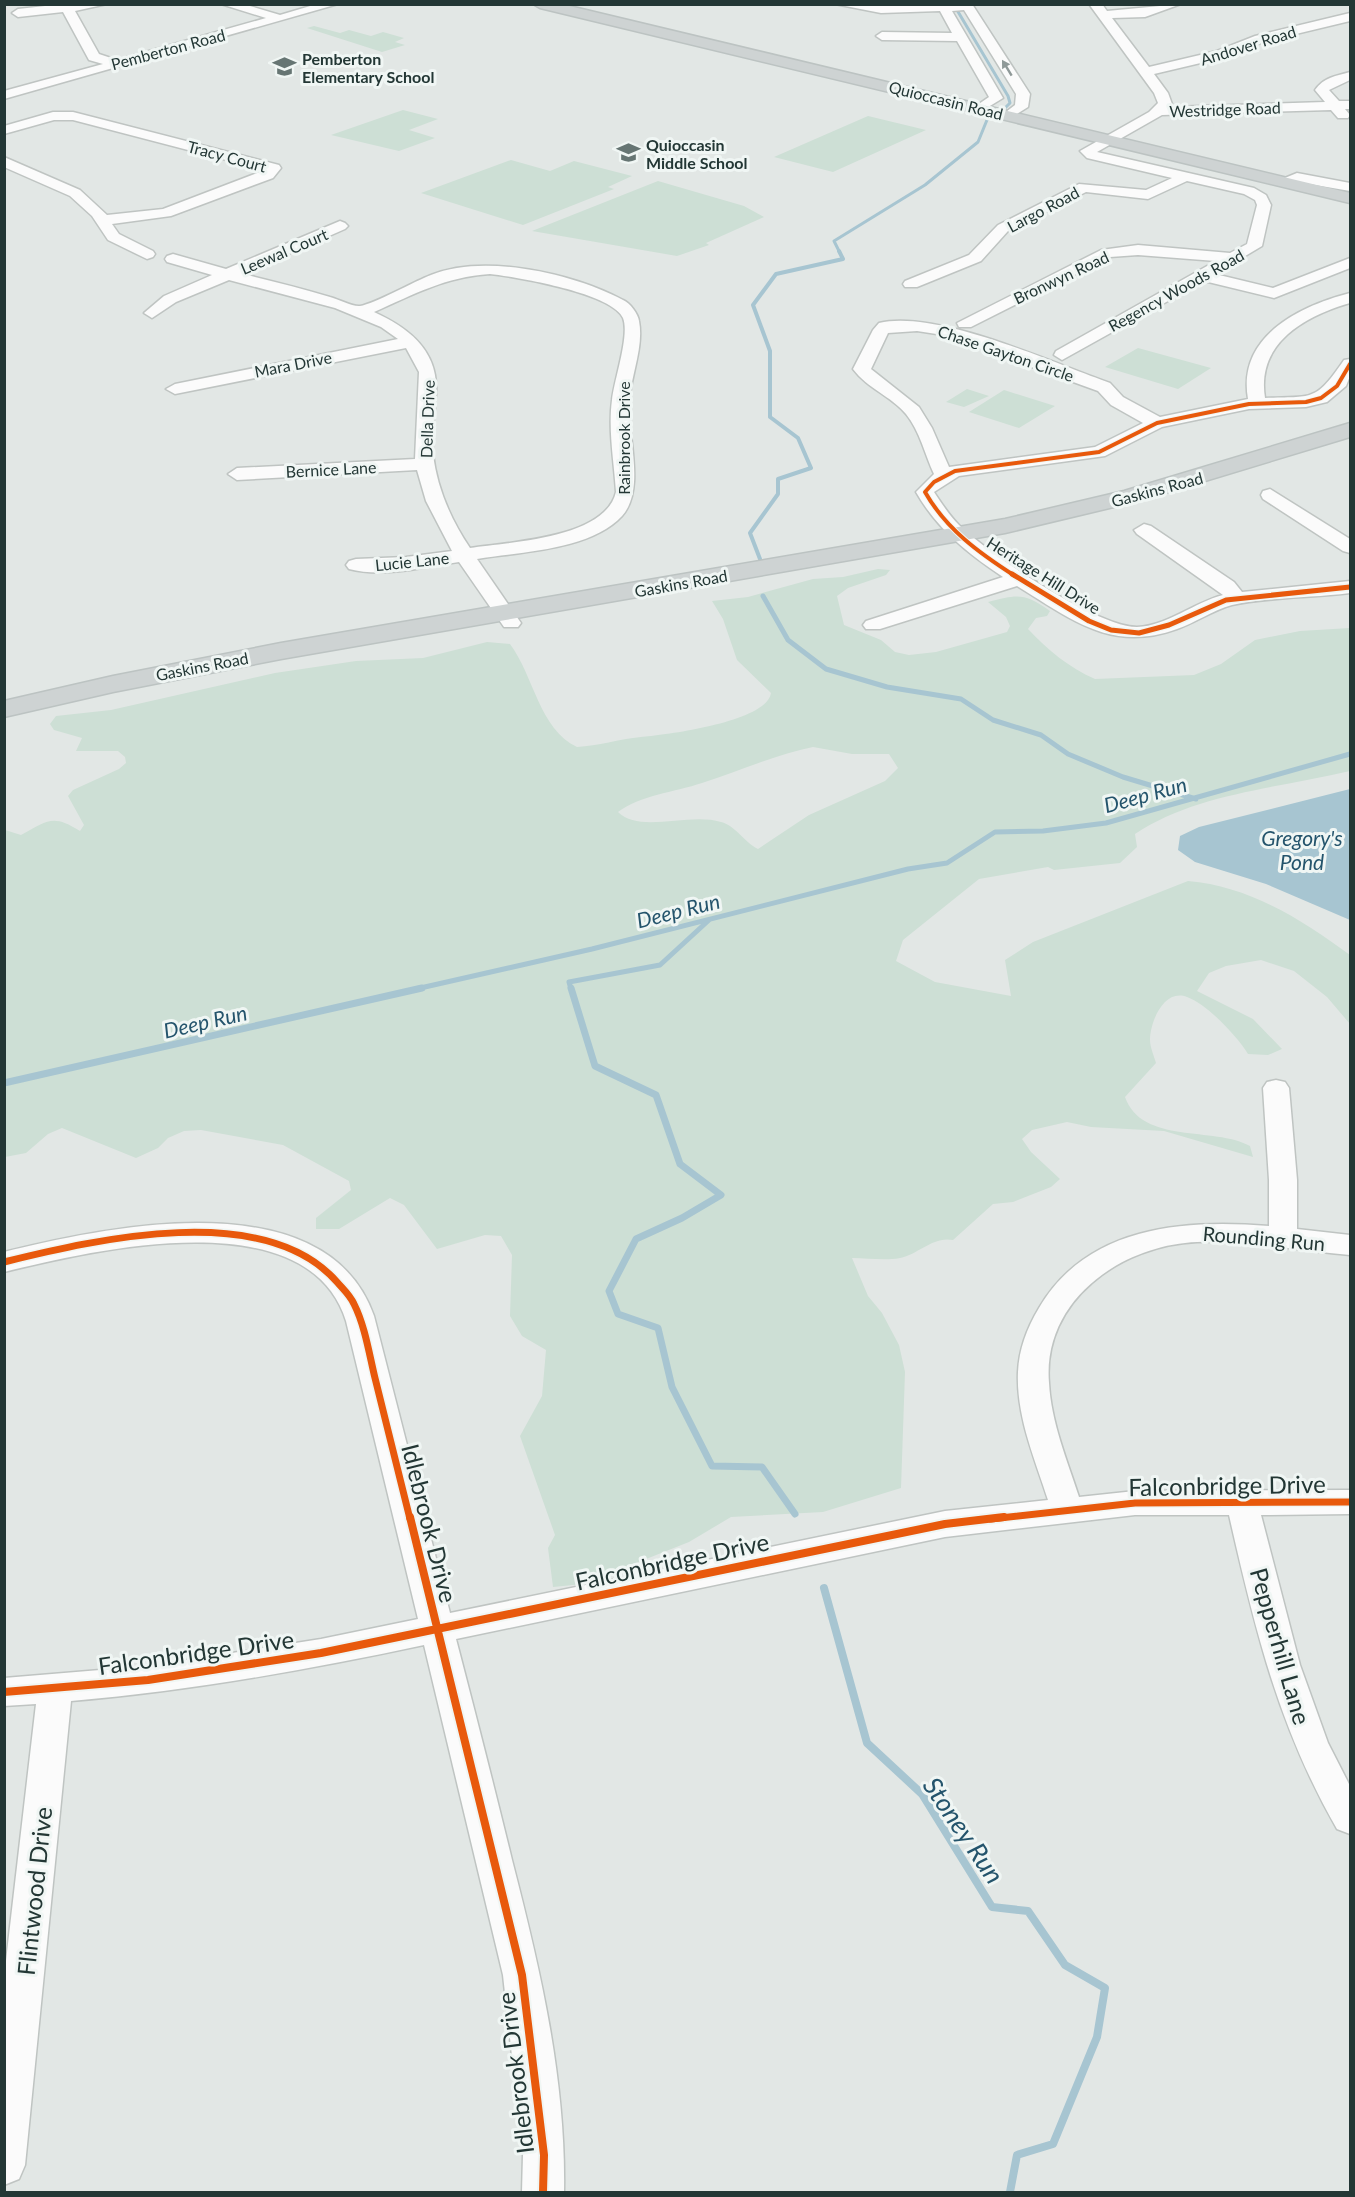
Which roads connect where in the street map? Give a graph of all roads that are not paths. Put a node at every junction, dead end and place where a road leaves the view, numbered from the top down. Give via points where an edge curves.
1 (101, 4) edge
2 (228, 4) edge
3 (332, 4) edge
4 (841, 4) edge
5 (1175, 4) edge
6 (548, 5) edge
7 (966, 5) edge
8 (942, 6) edge
9 (67, 8) junction
10 (1099, 10) edge
11 (18, 13) dead end
12 (1350, 17) edge
13 (280, 19) junction
14 (882, 36) dead end
15 (961, 37) junction
16 (115, 63) junction
17 (1146, 72) junction
18 (1350, 76) edge
19 (4, 95) edge
20 (1350, 105) edge
21 (1334, 106) junction
22 (980, 108) junction
23 (1159, 111) junction
24 (1009, 115) junction
25 (1350, 122) edge
26 (4, 130) edge
27 (1108, 139) junction
28 (4, 161) edge
29 (1186, 176) junction
30 (1282, 182) junction
31 (1350, 188) edge
32 (1350, 198) edge
33 (104, 220) junction
34 (340, 226) dead end
35 (147, 254) dead end
36 (1234, 258) junction
37 (173, 259) dead end
38 (1350, 263) edge
39 (228, 274) junction
40 (1203, 276) junction
41 (910, 284) dead end
42 (1350, 298) edge
43 (360, 312) junction
44 (152, 313) dead end
45 (965, 323) dead end
46 (411, 342) junction
47 (1062, 355) dead end
48 (1350, 364) edge
49 (175, 389) dead end
50 (1257, 404) junction
51 (1157, 423) junction
52 (1350, 430) edge
53 (1350, 445) edge
54 (425, 464) junction
55 (237, 474) dead end
56 (944, 475) junction
57 (1270, 495) dead end
58 (1144, 530) dead end
59 (964, 539) junction
60 (1350, 547) edge
61 (466, 554) junction
62 (356, 565) dead end
63 (1020, 578) junction
64 (1350, 587) edge
65 (1237, 599) junction
66 (508, 618) junction
67 (873, 625) dead end
68 (4, 709) edge
69 (4, 722) edge
70 (1276, 1088) dead end
71 (1283, 1238) junction
72 (1350, 1245) edge
73 (4, 1262) edge
74 (1242, 1501) junction
75 (1350, 1502) edge
76 (1067, 1510) junction
77 (437, 1629) junction
78 (55, 1688) junction
79 (4, 1692) edge
80 (1350, 1818) edge
81 (4, 2165) edge
82 (543, 2193) edge

1 - 9 street
2 - 13 street
3 - 13 street, Pemberton Road
4 - 8 street via 881,9
5 - 10 street via 1145,14
6 - 22 main road, Quioccasin Road
7 - 8 street
24 -> 7 street via 1021,107 1023,94
8 - 15 street
9 - 11 street
9 - 16 street via 94,57
10 - 17 street
12 - 17 street, Andover Road
13 - 16 street, Pemberton Road
14 - 15 street
15 - 22 street via 996,98
16 - 19 street, Pemberton Road
17 - 23 street via 1165,104
18 - 21 street via 1325,85 1322,90
20 - 21 street, Westridge Road
21 - 23 street, Westridge Road
21 - 25 street
22 - 24 main road, Quioccasin Road
23 - 27 street, Westridge Road
24 - 27 main road, Quioccasin Road
26 - 33 street, Tracy Court via 53,116 73,116 274,168 268,175 175,211
27 - 29 street, Regency Woods Road via 1086,151
27 - 30 main road, Quioccasin Road
28 - 33 street via 69,190
29 - 36 street, Regency Woods Road via 1249,191 1264,202 1256,243
29 - 41 street, Largo Road via 1140,196 1098,187 1080,189 1004,228 975,258
30 - 31 street via 1297,177
30 - 32 main road, Quioccasin Road
33 - 35 street via 113,237
34 - 39 street, Leewal Court
36 - 40 street, Regency Woods Road
36 - 45 street, Bronwyn Road via 1138,250 1107,253
37 - 39 street, Della Drive
38 - 40 street via 1274,293
39 - 43 street, Della Drive
39 - 44 street, Leewal Court via 162,303
40 - 47 street, Regency Woods Road
42 - 50 street via 1277,332 1257,368 1253,390
43 - 46 street, Della Drive
43 - 61 street, Rainbrook Drive via 445,275 490,269 599,293 621,304 631,318 630,347 621,389 626,492 621,506 600,524 564,538
46 - 49 street, Mara Drive
46 - 54 street, Della Drive via 425,360 428,372
48 - 50 street via 1338,386 1321,398
50 - 51 street
51 - 56 street via 1099,452
51 - 56 street, Chase Gayton Circle via 1118,401 1104,387 964,337 926,327 885,327 862,369 868,378 917,415
52 - 59 main road, Gaskins Road via 1131,496
53 - 59 main road, Gaskins Road via 1195,492 1084,520
54 - 55 street, Bernice Lane
54 - 61 street, Della Drive via 434,502
56 - 59 street, Heritage Hill Drive via 925,492 930,505
57 - 60 street
58 - 65 street via 1227,586
59 - 63 street, Heritage Hill Drive
59 - 66 main road, Gaskins Road
61 - 62 street, Lucie Lane via 396,566
61 - 66 street, Della Drive
63 - 65 street, Heritage Hill Drive via 1102,627 1139,633
63 - 67 street
64 - 65 street, Heritage Hill Drive
66 - 68 main road, Gaskins Road via 235,659
66 - 69 main road, Gaskins Road
70 - 71 street
71 - 72 street, Rounding Run
71 - 76 street, Rounding Run via 1208,1230 1153,1237 1102,1257 1067,1288 1042,1332 1033,1364 1033,1382 1040,1425
73 - 77 street, Idlebrook Drive via 185,1230 253,1236 300,1253 320,1266 339,1283 356,1307
74 - 75 street, Falconbridge Drive
74 - 76 street, Falconbridge Drive
74 - 80 street, Pepperhill Lane via 1281,1664 1302,1728
76 - 77 street, Falconbridge Drive via 945,1524 857,1540
77 - 78 street, Falconbridge Drive via 215,1671
77 - 82 street, Idlebrook Drive via 522,1976 544,2155
78 - 79 street, Falconbridge Drive
78 - 81 street, Flintwood Drive

